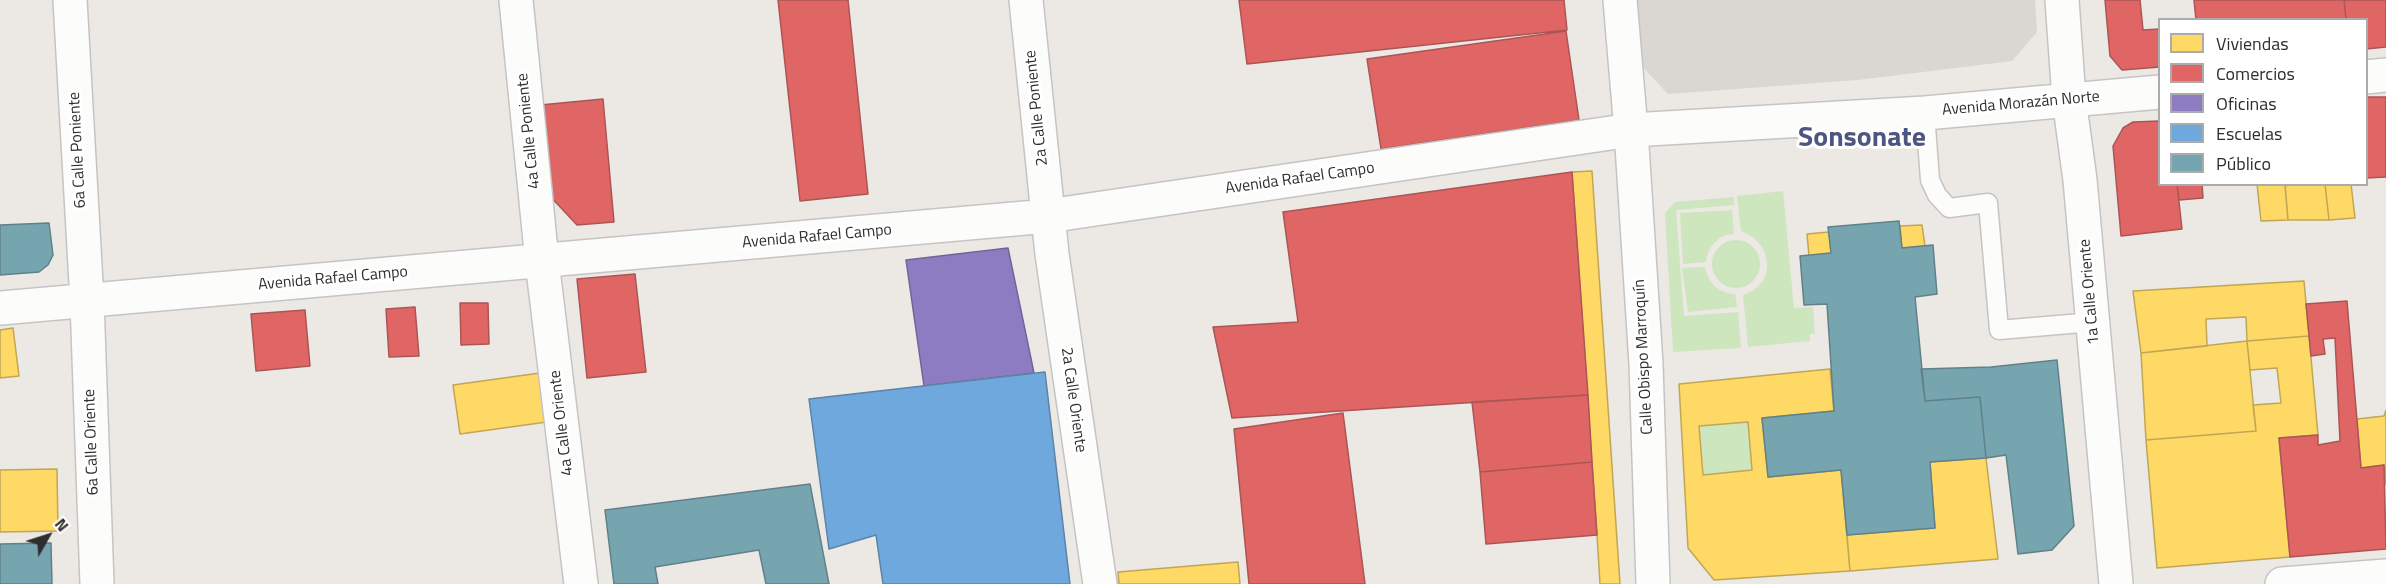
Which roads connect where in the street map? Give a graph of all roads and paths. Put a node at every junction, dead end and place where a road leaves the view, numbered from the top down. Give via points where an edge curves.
1 (70, 0) edge
2 (516, 0) edge
3 (1026, 0) edge
4 (1620, 0) edge
5 (2062, 0) edge
6 (2386, 75) edge
7 (2368, 77) edge
8 (2158, 92) edge
9 (2069, 99) junction
10 (1925, 113) junction
11 (1631, 129) junction
12 (1048, 216) junction
13 (542, 261) junction
14 (87, 301) junction
15 (0, 308) edge
16 (2093, 322) junction
17 (2386, 576) edge
18 (97, 584) edge
19 (581, 584) edge
20 (1100, 584) edge
21 (1653, 584) edge
22 (2114, 584) edge
23 (2282, 584) edge

1 - 14 street, 6a Calle Poniente
2 - 13 street, 4a Calle Poniente
3 - 12 street, 2a Calle Poniente
4 - 11 street, Calle Obispo Marroquín
5 - 9 street, 1a Calle Oriente
6 - 7 street
8 - 9 street, Avenida Morazán Norte
9 - 10 street, Avenida Morazán Norte
9 - 16 street, 1a Calle Oriente
10 - 11 street, Avenida Morazán Norte
10 - 16 lane via 1930,180 1937,195 1949,208 1988,203 1999,330
11 - 12 street, Avenida Rafael Campo
11 - 21 street, Calle Obispo Marroquín via 1646,364
12 - 13 street, Avenida Rafael Campo
12 - 20 street, 2a Calle Oriente
13 - 14 street, Avenida Rafael Campo
13 - 19 street, 4a Calle Oriente
14 - 15 street, Avenida Rafael Campo
14 - 18 street, 6a Calle Oriente
16 - 22 street, 1a Calle Oriente
17 - 23 street

